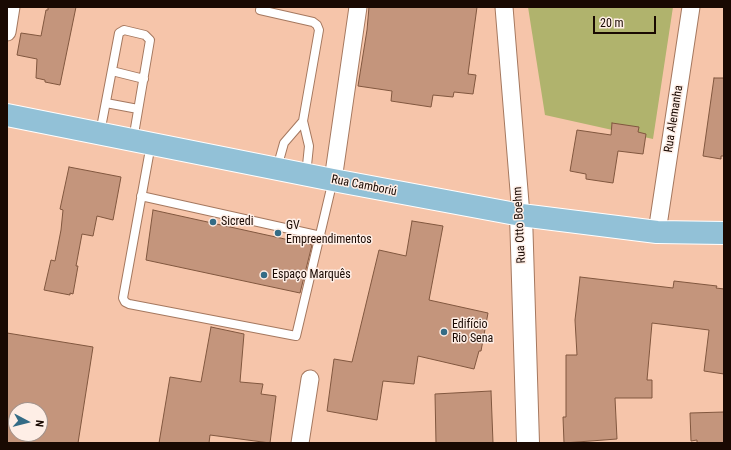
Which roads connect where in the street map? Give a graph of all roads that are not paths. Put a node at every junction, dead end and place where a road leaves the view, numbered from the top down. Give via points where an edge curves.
1 (11, 7) edge
2 (358, 7) edge
3 (504, 7) edge
4 (691, 7) edge
5 (260, 10) dead end
6 (7, 32) edge
7 (112, 71) junction
8 (144, 79) junction
9 (106, 103) junction
10 (138, 109) junction
11 (7, 114) edge
12 (303, 121) junction
13 (100, 134) junction
14 (142, 141) junction
15 (276, 169) junction
16 (306, 175) junction
17 (333, 180) junction
18 (141, 196) junction
19 (521, 216) junction
20 (657, 232) junction
21 (724, 233) edge
22 (321, 236) junction
23 (310, 379) dead end
24 (300, 443) edge
25 (528, 443) edge

1 - 6 street
2 - 17 street
3 - 19 street, Rua Otto Boehm
4 - 20 street, Rua Alemanha
5 - 12 lane via 318,25
7 - 8 lane
7 - 8 lane via 121,30 146,35 150,40
7 - 9 lane
8 - 10 lane
9 - 10 lane
9 - 13 lane
10 - 14 lane
11 - 13 main road, Rua Camboriú
12 - 15 lane via 284,143
12 - 16 lane via 308,146
13 - 14 main road, Rua Camboriú
14 - 15 main road, Rua Camboriú
14 - 18 lane
15 - 16 main road, Rua Camboriú
16 - 17 main road, Rua Camboriú
17 - 19 main road, Rua Camboriú
17 - 22 lane
18 - 22 lane
18 - 22 lane via 123,298 130,304 294,337 297,335
19 - 20 main road, Rua Camboriú
19 - 25 main road, Rua Otto Boehm
20 - 21 main road, Rua Camboriú
23 - 24 street

